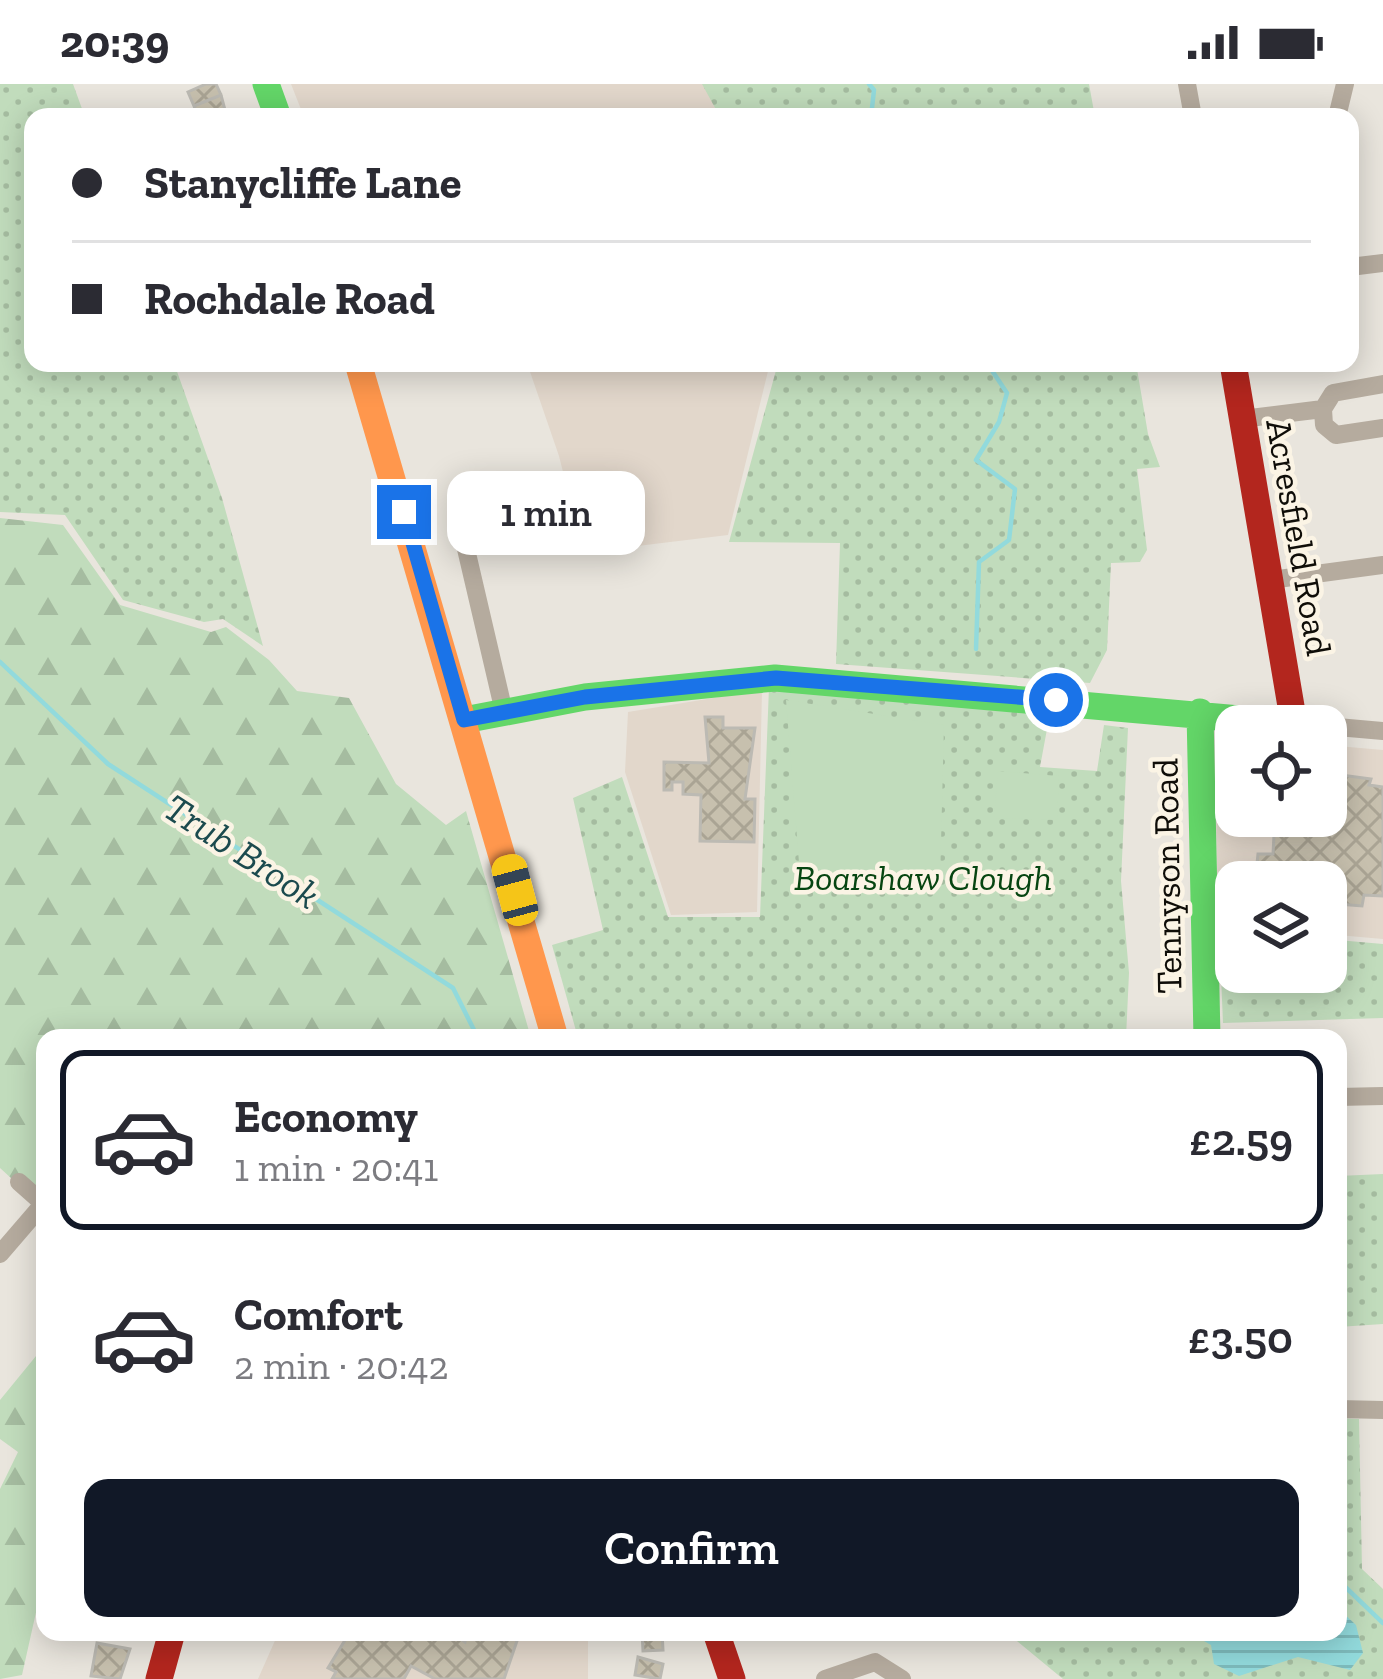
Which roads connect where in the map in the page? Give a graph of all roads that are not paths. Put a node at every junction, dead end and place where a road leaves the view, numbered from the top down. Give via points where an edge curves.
1 (361, 372) edge
2 (1234, 372) edge
3 (1383, 384) edge
4 (1323, 410) junction
5 (1242, 419) junction
6 (1383, 428) edge
7 (466, 549) dead end
8 (1383, 565) edge
9 (1270, 580) junction
10 (1308, 705) edge
11 (504, 712) junction
12 (1200, 712) junction
13 (1215, 714) edge
14 (464, 720) junction
15 (1347, 728) edge
16 (1383, 731) edge
17 (553, 1029) edge
18 (1207, 1029) edge
19 (1383, 1096) edge
20 (1347, 1097) edge
21 (19, 1182) dead end
22 (36, 1197) edge
23 (36, 1213) edge
24 (0, 1254) edge
25 (1347, 1409) edge
26 (1383, 1410) edge
27 (170, 1641) edge
28 (719, 1641) edge
29 (901, 1676) edge
30 (159, 1679) edge
31 (732, 1679) edge
32 (825, 1679) edge

1 - 14 street
2 - 5 street, Acresfield Road
3 - 4 street via 1333,393
4 - 5 street
4 - 6 street via 1324,425 1336,435
5 - 9 street, Acresfield Road
7 - 11 street
8 - 9 street
9 - 10 street, Acresfield Road
11 - 12 street via 776,678
11 - 14 street
12 - 13 street
12 - 18 street, Tennyson Road
14 - 17 street
15 - 16 street
19 - 20 street
21 - 22 street
23 - 24 street
25 - 26 street
27 - 30 street
28 - 31 street
29 - 32 street via 875,1662

